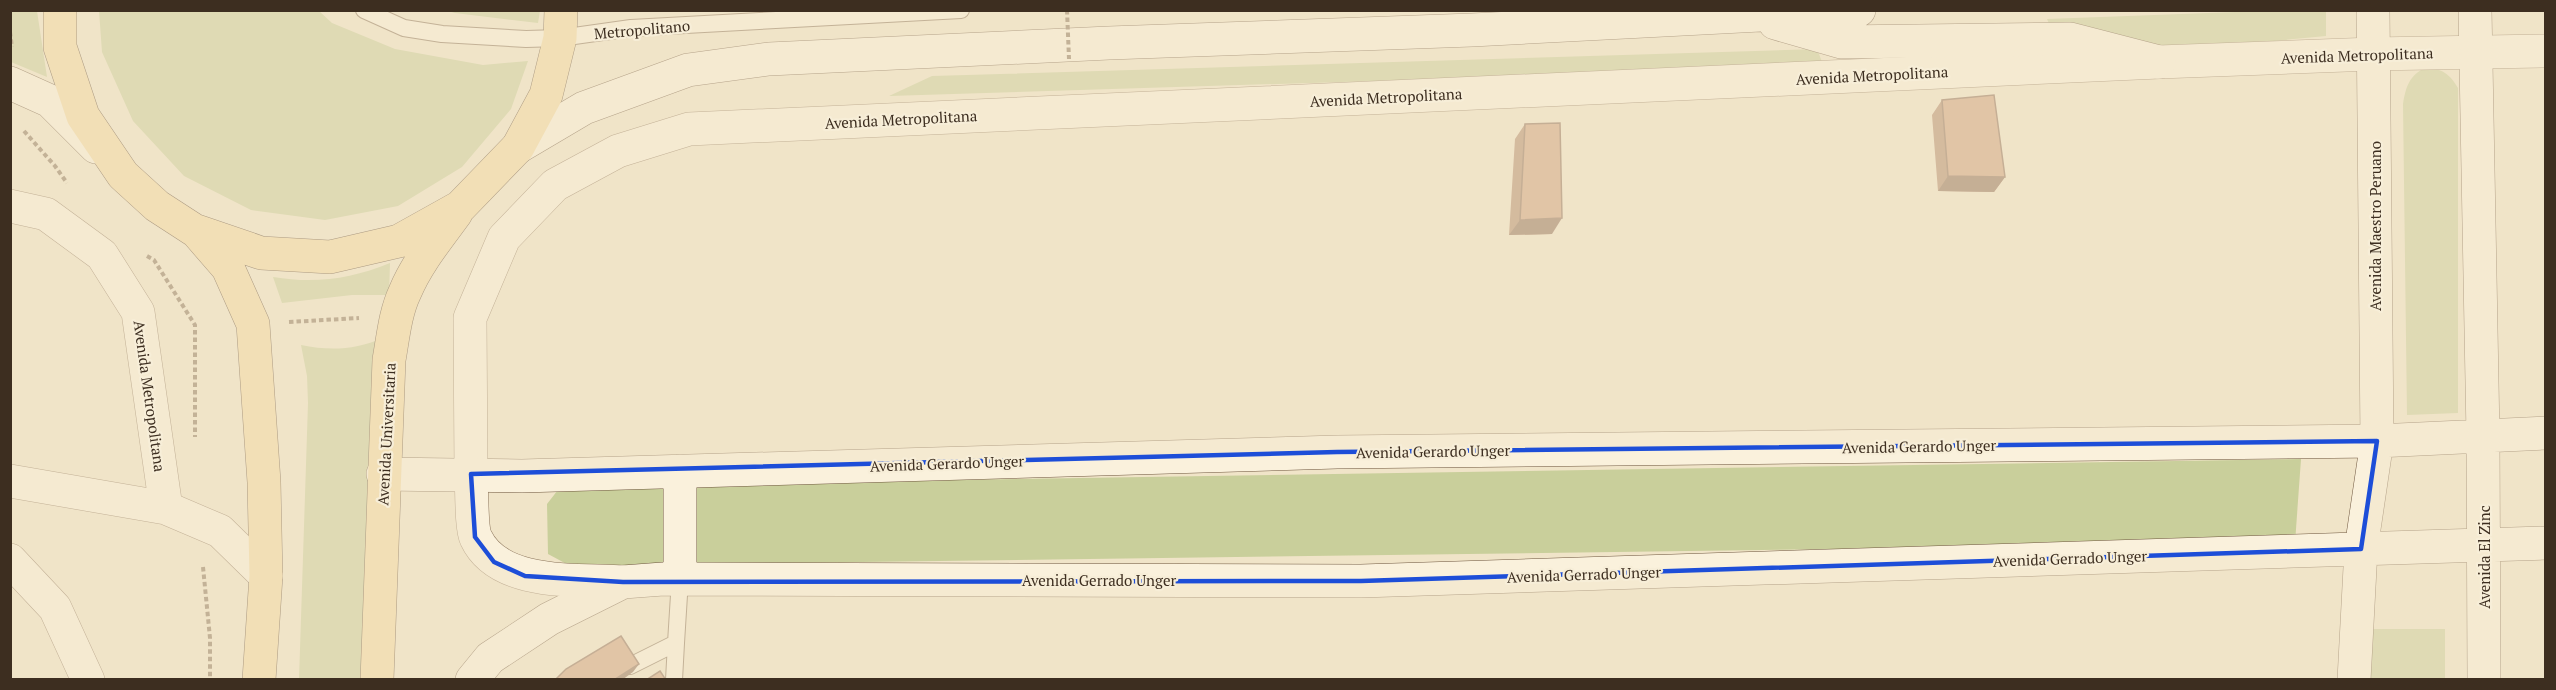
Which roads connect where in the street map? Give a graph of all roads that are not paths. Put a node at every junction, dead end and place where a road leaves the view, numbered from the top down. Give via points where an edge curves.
1 (60, 10) edge
2 (364, 10) edge
3 (961, 10) edge
4 (1859, 10) edge
5 (2373, 10) edge
6 (2475, 10) edge
7 (1751, 16) junction
8 (561, 24) edge
9 (2546, 51) edge
10 (2476, 52) junction
11 (2373, 54) junction
12 (2158, 62) junction
13 (10, 83) edge
14 (518, 147) junction
15 (123, 176) junction
16 (10, 206) edge
17 (460, 207) junction
18 (194, 230) junction
19 (2546, 434) edge
20 (2483, 435) junction
21 (2377, 441) junction
22 (680, 471) junction
23 (383, 474) junction
24 (471, 474) junction
25 (10, 481) edge
26 (166, 508) junction
27 (2546, 543) edge
28 (2484, 544) junction
29 (2361, 549) junction
30 (10, 560) edge
31 (266, 576) junction
32 (680, 579) junction
33 (623, 582) junction
34 (676, 643) junction
35 (630, 666) edge
36 (88, 680) edge
37 (258, 680) edge
38 (377, 680) edge
39 (472, 680) edge
40 (674, 680) edge
41 (2354, 680) edge
42 (2484, 680) edge

1 - 15 main road via 60,47 83,116
2 - 8 lane, Metropolitano via 404,28 442,34
3 - 8 lane, Metropolitano via 631,28
4 - 7 main road
5 - 11 main road, Avenida Maestro Peruano
6 - 10 main road
7 - 12 main road via 1841,42 2070,39
7 - 14 main road via 769,59 688,70 584,108
8 - 14 main road via 546,95
9 - 10 main road, Avenida Metropolitana
10 - 11 main road, Avenida Metropolitana
10 - 20 main road
11 - 12 main road, Avenida Metropolitana
11 - 21 main road, Avenida Maestro Peruano
12 - 24 main road, Avenida Metropolitana via 689,129 618,152 555,185 504,238 470,318
13 - 15 main road via 51,101
14 - 17 main road
15 - 18 main road via 157,206
16 - 26 main road, Avenida Metropolitana via 46,214 102,255 138,312
17 - 18 main road via 399,241 330,257 261,253
17 - 23 main road, Avenida Universitaria via 414,272 397,316 389,360
18 - 31 main road via 228,268 253,324
19 - 20 main road
20 - 21 main road, Avenida Gerardo Unger
20 - 28 main road, Avenida El Zinc
21 - 22 main road, Avenida Gerardo Unger via 1337,452
21 - 29 main road
22 - 24 main road, Avenida Gerardo Unger
22 - 32 main road
23 - 24 main road, Avenida Gerardo Unger
23 - 38 main road, Avenida Universitaria
24 - 33 main road, Avenida Gerrado Unger via 475,537 494,562 525,576
25 - 26 main road
26 - 31 main road via 220,531
27 - 28 main road, Avenida Gerrado Unger
28 - 29 main road, Avenida Gerrado Unger
28 - 42 main road, Avenida El Zinc
29 - 32 main road, Avenida Gerrado Unger via 1361,581
29 - 41 main road
30 - 36 main road via 55,608
31 - 37 main road
32 - 33 main road, Avenida Gerrado Unger
32 - 34 lane
33 - 39 main road, Avenida Gerrado Unger via 549,619 490,658
34 - 35 lane
34 - 40 lane

